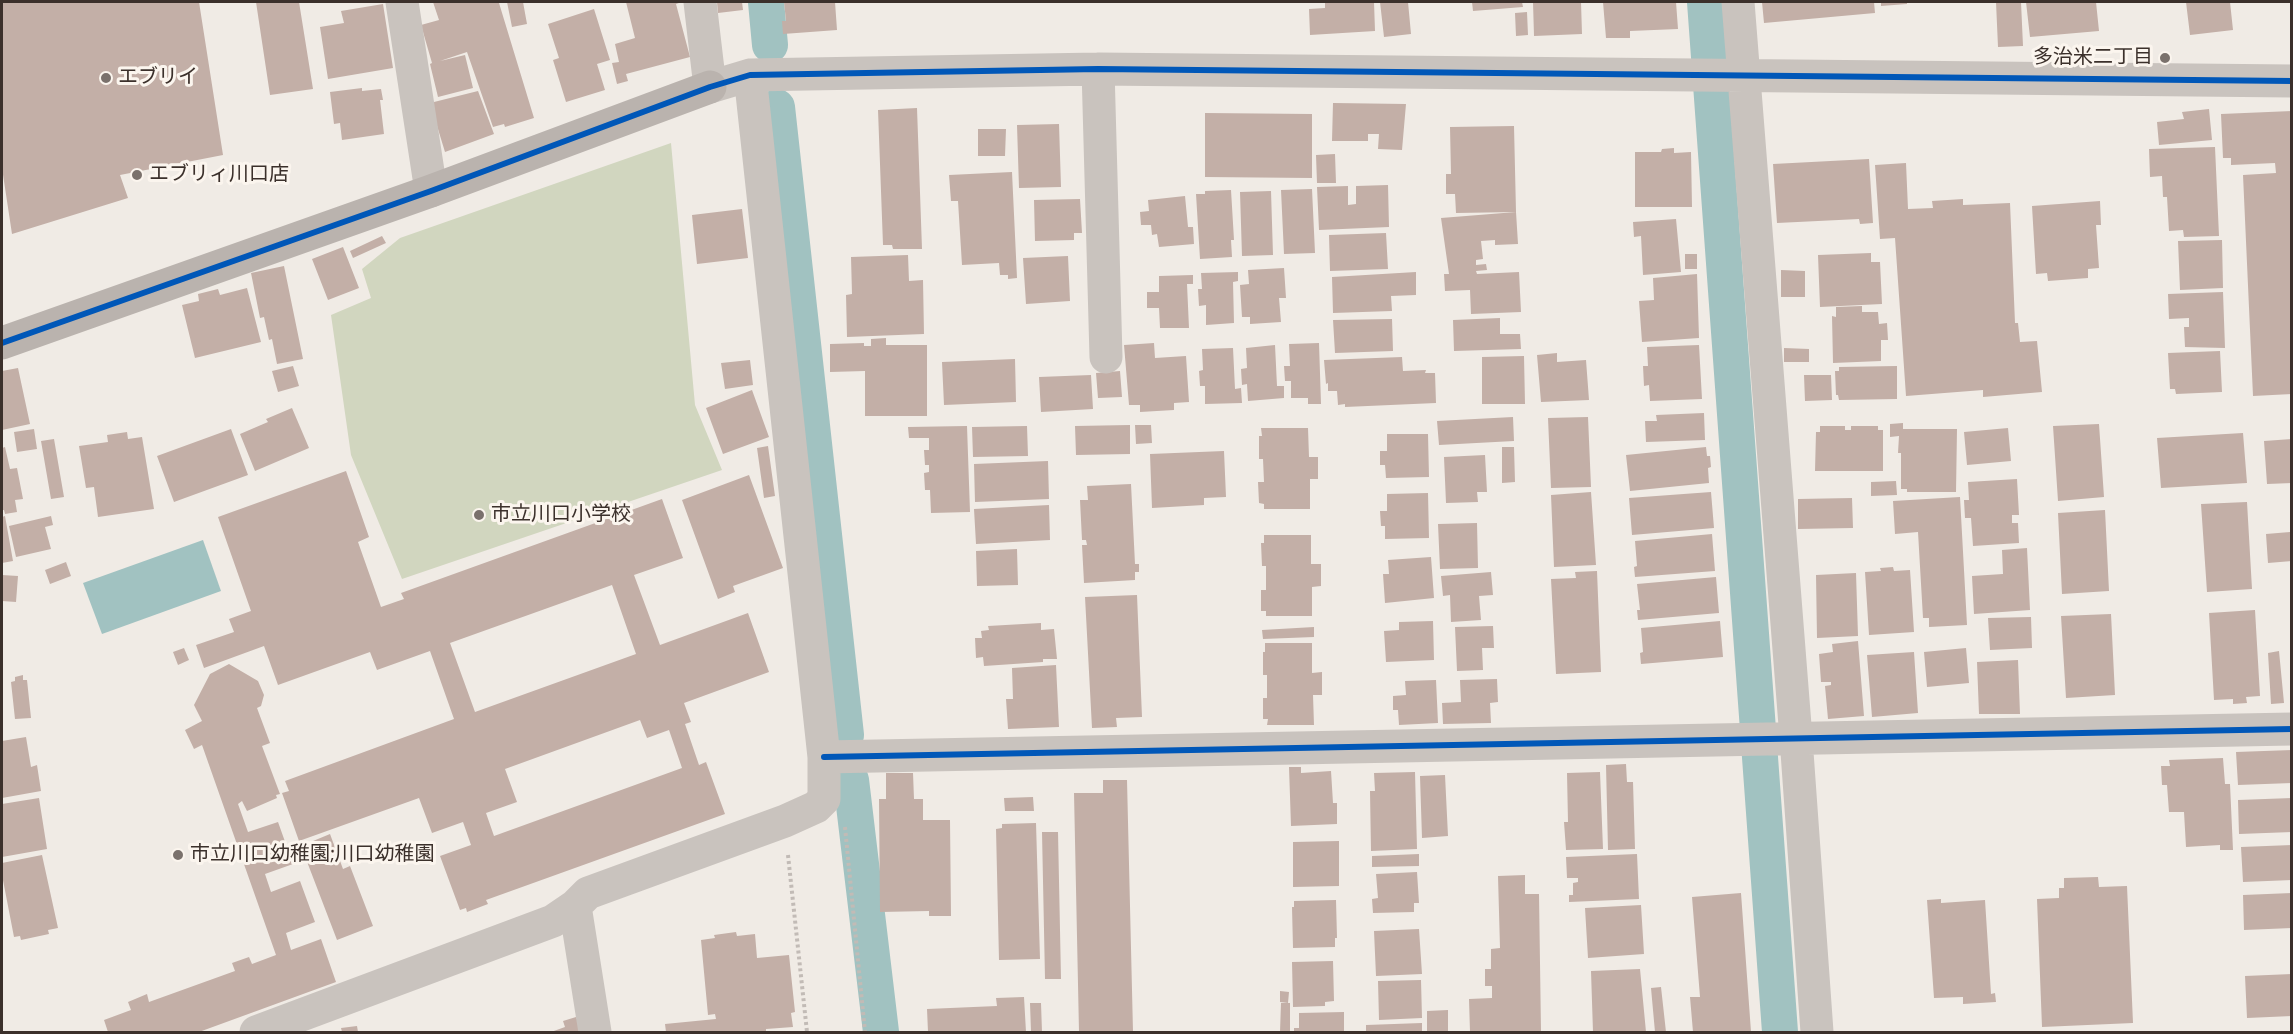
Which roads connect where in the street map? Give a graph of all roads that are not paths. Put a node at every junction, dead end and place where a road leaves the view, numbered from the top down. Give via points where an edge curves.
1 (402, 2) edge
2 (700, 2) edge
3 (1738, 2) edge
4 (1098, 69) junction
5 (1722, 74) junction
6 (750, 75) junction
7 (2292, 81) edge
8 (710, 87) junction
9 (431, 191) junction
10 (2, 343) edge
11 (1106, 357) dead end
12 (2292, 729) edge
13 (1773, 739) junction
14 (824, 757) junction
15 (575, 906) junction
16 (256, 1032) edge
17 (595, 1032) edge
18 (1817, 1032) edge

1 - 9 street
2 - 8 street
3 - 5 street
4 - 5 street
4 - 6 street
4 - 11 street
5 - 7 street
5 - 13 street
6 - 8 street
6 - 14 street
8 - 9 street
9 - 10 street
12 - 13 street
13 - 14 street
13 - 18 street
14 - 15 street via 824,798 816,807 588,893
15 - 16 street via 553,921
15 - 17 street

